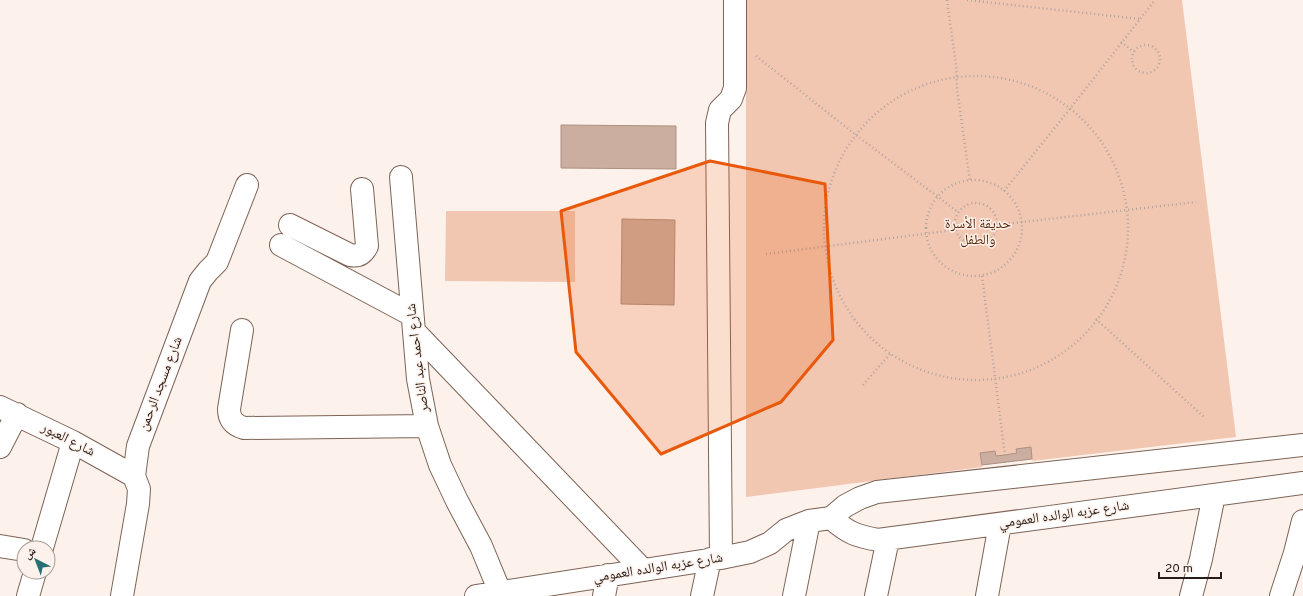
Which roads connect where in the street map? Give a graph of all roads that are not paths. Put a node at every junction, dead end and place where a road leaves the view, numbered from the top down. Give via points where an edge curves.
1 (735, 0) edge
2 (401, 177) dead end
3 (247, 185) dead end
4 (362, 189) dead end
5 (290, 225) dead end
6 (310, 235) junction
7 (413, 323) junction
8 (242, 330) dead end
9 (8, 410) edge
10 (427, 426) junction
11 (72, 442) junction
12 (1303, 445) edge
13 (0, 447) edge
14 (134, 476) junction
15 (1303, 483) edge
16 (1214, 495) junction
17 (832, 518) junction
18 (809, 521) junction
19 (1303, 521) edge
20 (1000, 524) junction
21 (888, 539) junction
22 (44, 540) edge
23 (0, 546) edge
24 (16, 549) edge
25 (715, 559) junction
26 (643, 570) junction
27 (33, 580) edge
28 (606, 586) edge
29 (499, 594) edge
30 (28, 596) edge
31 (122, 596) edge
32 (476, 596) edge
33 (702, 596) edge
34 (794, 596) edge
35 (876, 596) edge
36 (987, 596) edge
37 (1191, 596) edge
38 (1281, 596) edge

1 - 25 street via 735,88 731,99 720,110 717,123
2 - 7 street, شارع احمد عبد الناصر
3 - 14 street, شارع مسجد الرحمن via 217,262 200,281 138,446
4 - 6 street via 367,246 361,255 350,255
5 - 6 street
6 - 7 street via 290,250
7 - 10 street, شارع احمد عبد الناصر via 418,379
7 - 26 street
8 - 10 street via 229,408 231,419 238,426
9 - 11 street, شارع العبور
9 - 13 street
10 - 29 street, شارع احمد عبد الناصر via 440,464 481,546
11 - 14 street, شارع العبور
11 - 22 street
12 - 17 street via 877,492 845,506
14 - 31 street, شارع مسجد الرحمن via 138,489 138,504
15 - 16 street, شارع عزبه الوالده العمومي
16 - 20 street, شارع عزبه الوالده العمومي
16 - 37 street
17 - 18 street, شارع عزبه الوالده العمومي
17 - 21 street, شارع عزبه الوالده العمومي via 844,530 860,537
18 - 25 street, شارع عزبه الوالده العمومي via 786,530 770,543 750,552
18 - 34 street
19 - 38 street
20 - 21 street, شارع عزبه الوالده العمومي
20 - 36 street
21 - 35 street
23 - 24 street
25 - 26 street, شارع عزبه الوالده العمومي
25 - 33 street
26 - 28 street, شارع عزبه الوالده العمومي
27 - 30 street
28 - 29 street, شارع عزبه الوالده العمومي
29 - 32 street, شارع عزبه الوالده العمومي

